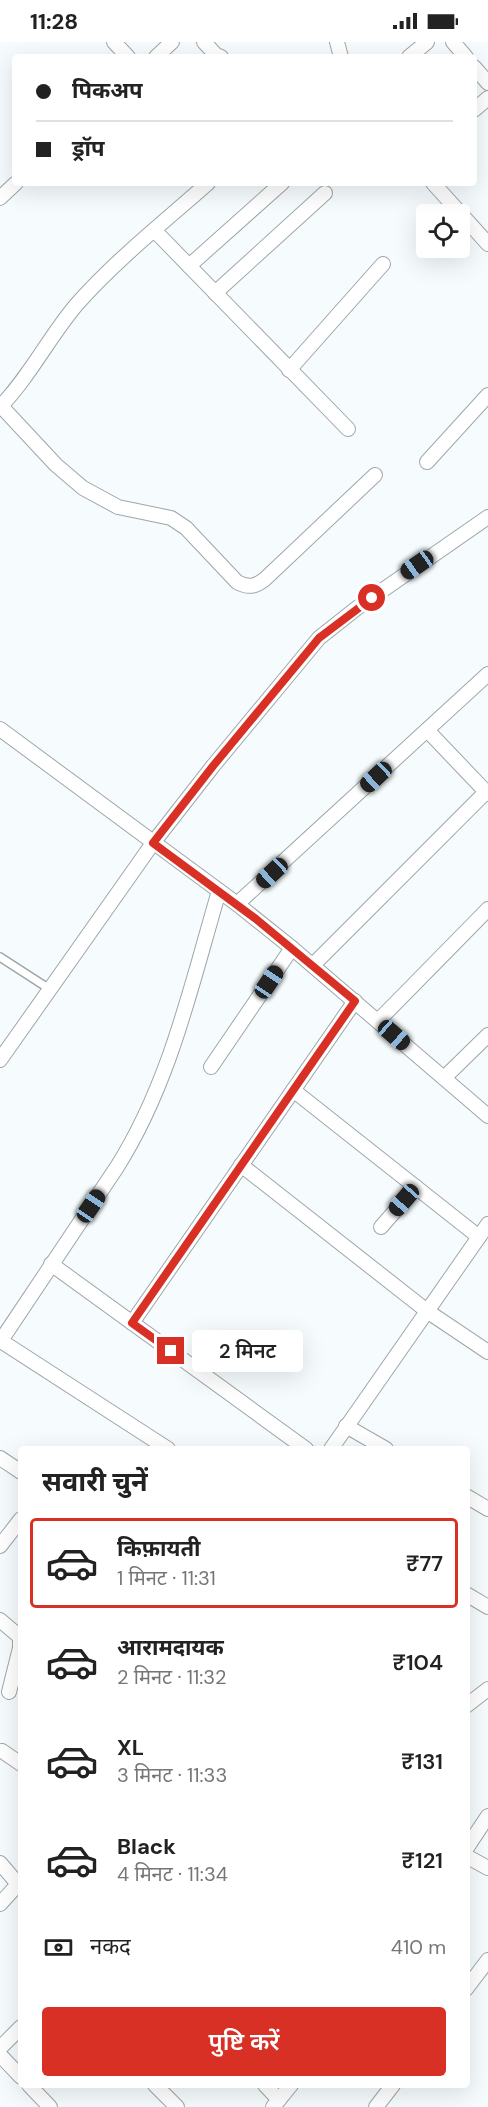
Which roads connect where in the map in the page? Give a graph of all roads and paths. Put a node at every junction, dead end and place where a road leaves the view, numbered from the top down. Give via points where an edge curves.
1 (114, 42) edge
2 (172, 42) edge
3 (204, 42) edge
4 (427, 42) edge
5 (453, 42) edge
6 (125, 54) edge
7 (159, 54) edge
8 (215, 54) edge
9 (413, 54) edge
10 (463, 54) edge
11 (477, 70) edge
12 (488, 83) edge
13 (13, 186) edge
14 (205, 186) edge
15 (279, 186) edge
16 (436, 186) edge
17 (325, 193) dead end
18 (0, 198) edge
19 (154, 231) junction
20 (488, 244) edge
21 (383, 264) dead end
22 (189, 266) junction
23 (215, 293) junction
24 (289, 370) junction
25 (488, 395) edge
26 (1, 406) edge
27 (348, 429) dead end
28 (427, 462) dead end
29 (375, 475) dead end
30 (488, 517) edge
31 (488, 674) edge
32 (428, 729) junction
33 (1, 732) edge
34 (487, 793) edge
35 (153, 843) junction
36 (219, 891) junction
37 (237, 904) junction
38 (488, 909) edge
39 (292, 948) junction
40 (0, 957) edge
41 (313, 965) junction
42 (51, 990) junction
43 (355, 1001) junction
44 (378, 1021) junction
45 (488, 1035) edge
46 (0, 1060) edge
47 (211, 1067) dead end
48 (444, 1078) junction
49 (293, 1090) junction
50 (488, 1116) edge
51 (241, 1165) junction
52 (416, 1186) junction
53 (488, 1224) edge
54 (381, 1227) dead end
55 (479, 1237) junction
56 (51, 1264) junction
57 (427, 1311) junction
58 (132, 1323) junction
59 (2, 1336) edge
60 (488, 1352) edge
61 (346, 1426) junction
62 (164, 1446) edge
63 (302, 1446) edge
64 (333, 1446) edge
65 (381, 1446) edge
66 (0, 1458) edge
67 (18, 1470) edge
68 (470, 1498) edge
69 (488, 1509) edge
70 (18, 1523) edge
71 (0, 1546) edge
72 (470, 1596) edge
73 (488, 1607) edge
74 (0, 1620) edge
75 (18, 1635) edge
76 (18, 1656) edge
77 (488, 1689) edge
78 (9, 1692) dead end
79 (470, 1703) edge
80 (2, 1751) dead end
81 (18, 1762) edge
82 (488, 1816) edge
83 (470, 1844) edge
84 (470, 1858) edge
85 (0, 1863) edge
86 (488, 1868) edge
87 (18, 1880) edge
88 (18, 1884) edge
89 (0, 1904) edge
90 (488, 1960) edge
91 (470, 1984) edge
92 (18, 2030) edge
93 (0, 2048) edge
94 (0, 2055) edge
95 (18, 2074) edge
96 (32, 2088) edge
97 (158, 2088) edge
98 (267, 2088) edge
99 (288, 2088) edge
100 (391, 2088) edge
101 (276, 2103) edge
102 (50, 2107) edge
103 (177, 2107) edge
104 (376, 2107) edge

1 - 6 street
2 - 7 street
3 - 8 street
4 - 9 street
5 - 10 street
11 - 12 street
13 - 18 street
14 - 19 street
15 - 22 street
16 - 20 street
17 - 23 street
19 - 22 street
19 - 26 street via 76,306
21 - 24 street
22 - 23 street
23 - 24 street
24 - 27 street
25 - 28 street
26 - 29 street via 83,488 118,507 171,518 245,586 256,586 265,579
30 - 35 street via 319,638
31 - 32 street
32 - 34 street
32 - 37 street
33 - 35 street
34 - 41 street
35 - 36 street
35 - 42 street
36 - 37 street
36 - 56 street via 170,1059 149,1112
37 - 39 street
38 - 44 street
39 - 41 street
39 - 47 street
40 - 42 lane
41 - 43 street
42 - 46 street
43 - 44 street
43 - 49 street
44 - 48 street
45 - 48 street
48 - 50 street
49 - 51 street
49 - 52 street
51 - 57 street
51 - 58 street
52 - 54 street
52 - 55 street
53 - 55 street
55 - 57 street
56 - 58 street
56 - 59 street
57 - 60 street
57 - 61 street
58 - 63 street
59 - 62 street
61 - 64 street
61 - 65 street
66 - 67 street
68 - 69 street
70 - 71 street
72 - 73 street
74 - 75 street
76 - 78 street
77 - 79 street
80 - 81 street
82 - 83 street
84 - 86 street
85 - 87 street
88 - 89 street
90 - 91 street
92 - 93 street
94 - 95 street
96 - 102 street
97 - 103 street
98 - 101 street
99 - 101 street
100 - 104 street

